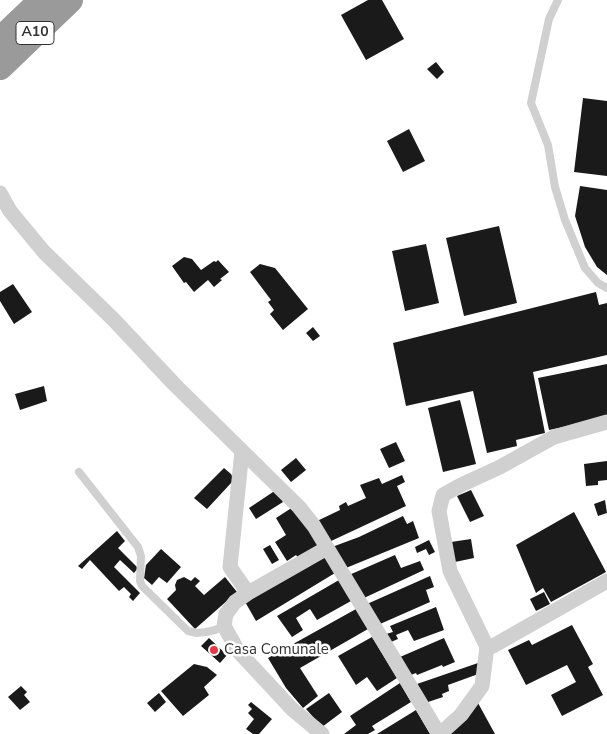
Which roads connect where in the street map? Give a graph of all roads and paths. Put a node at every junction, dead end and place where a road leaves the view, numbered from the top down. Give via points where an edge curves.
1 (42, 0) edge
2 (70, 0) edge
3 (558, 0) edge
4 (0, 40) edge
5 (0, 67) edge
6 (0, 193) edge
7 (607, 288) edge
8 (607, 422) edge
9 (242, 451) junction
10 (80, 472) dead end
11 (327, 548) junction
12 (607, 581) edge
13 (248, 592) junction
14 (224, 626) junction
15 (487, 646) junction
16 (322, 734) edge
17 (439, 734) edge

1 - 4 highway, A10
2 - 5 highway, A10
3 - 7 lane via 549,19 531,103 548,145 565,220 585,268
6 - 9 street via 10,211 44,252
8 - 15 street via 554,437 444,495 439,511 450,571
9 - 11 street via 299,507
9 - 13 street via 230,567
10 - 14 lane via 138,547 142,586 188,631 206,632
11 - 13 street
11 - 17 street
12 - 15 street via 493,646
13 - 14 street via 234,602 226,614
14 - 16 street via 238,651 292,709
15 - 17 street via 482,686 461,715

